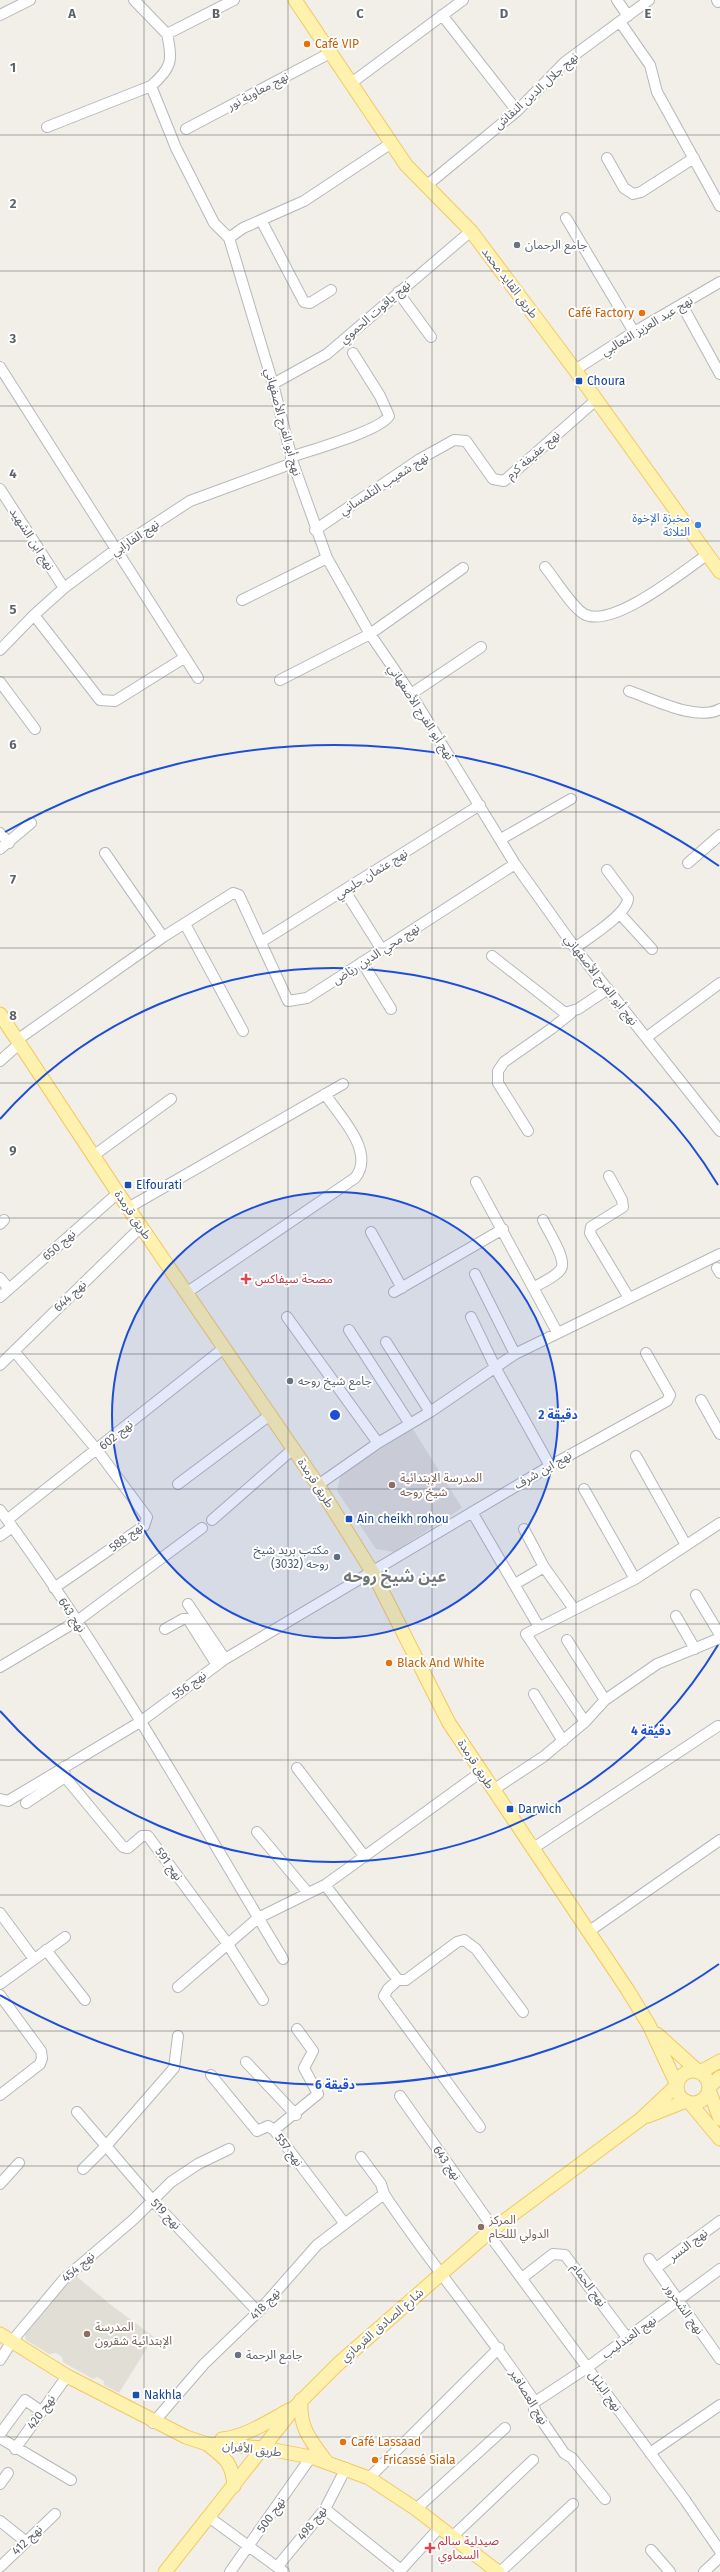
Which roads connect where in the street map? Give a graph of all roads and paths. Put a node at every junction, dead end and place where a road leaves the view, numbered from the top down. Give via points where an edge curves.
1 (30, 0) edge
2 (134, 0) edge
3 (234, 0) edge
4 (295, 0) edge
5 (463, 0) edge
6 (617, 0) edge
7 (649, 0) edge
8 (0, 15) edge
9 (442, 15) junction
10 (624, 19) junction
11 (167, 34) junction
12 (330, 53) junction
13 (350, 84) junction
14 (151, 86) junction
15 (517, 111) junction
16 (47, 126) dead end
17 (186, 129) dead end
18 (390, 144) junction
19 (607, 158) dead end
20 (694, 158) junction
21 (426, 186) junction
22 (720, 206) edge
23 (566, 218) dead end
24 (261, 220) junction
25 (471, 231) junction
26 (229, 238) junction
27 (720, 282) edge
28 (331, 290) dead end
29 (398, 292) junction
30 (682, 305) junction
31 (634, 332) junction
32 (431, 337) dead end
33 (353, 353) dead end
34 (0, 367) edge
35 (575, 370) junction
36 (720, 374) edge
37 (273, 384) junction
38 (596, 400) junction
39 (454, 440) joint
40 (292, 460) junction
41 (0, 489) edge
42 (315, 530) junction
43 (115, 550) junction
44 (708, 554) junction
45 (327, 558) junction
46 (545, 567) dead end
47 (463, 568) dead end
48 (720, 572) edge
49 (64, 588) junction
50 (242, 600) dead end
51 (34, 615) junction
52 (370, 634) junction
53 (481, 647) dead end
54 (0, 650) edge
55 (184, 658) junction
56 (198, 678) dead end
57 (280, 680) dead end
58 (0, 682) edge
59 (629, 691) dead end
60 (411, 694) junction
61 (720, 710) edge
62 (35, 729) dead end
63 (571, 798) dead end
64 (480, 805) junction
65 (31, 823) dead end
66 (0, 834) edge
67 (720, 835) edge
68 (501, 839) junction
69 (9, 843) junction
70 (0, 849) edge
71 (106, 853) dead end
72 (688, 863) dead end
73 (515, 864) junction
74 (606, 870) dead end
75 (345, 891) junction
76 (620, 914) junction
77 (185, 924) junction
78 (163, 937) junction
79 (261, 942) junction
80 (575, 948) junction
81 (652, 949) dead end
82 (382, 950) junction
83 (492, 956) dead end
84 (362, 962) junction
85 (720, 983) edge
86 (608, 989) junction
87 (391, 1009) dead end
88 (571, 1012) junction
89 (0, 1014) edge
90 (243, 1031) dead end
91 (647, 1037) junction
92 (18, 1042) junction
93 (0, 1061) edge
94 (343, 1084) dead end
95 (325, 1094) junction
96 (171, 1099) dead end
97 (528, 1131) dead end
98 (720, 1131) edge
99 (93, 1156) junction
100 (609, 1176) dead end
101 (476, 1182) dead end
102 (118, 1193) junction
103 (128, 1208) junction
104 (543, 1220) dead end
105 (141, 1227) junction
106 (503, 1229) junction
107 (371, 1232) dead end
108 (720, 1254) edge
109 (475, 1274) dead end
110 (0, 1278) edge
111 (535, 1287) junction
112 (9, 1289) junction
113 (186, 1293) junction
114 (0, 1297) edge
115 (629, 1298) junction
116 (287, 1317) dead end
117 (471, 1317) dead end
118 (349, 1330) dead end
119 (557, 1332) junction
120 (386, 1342) dead end
121 (224, 1348) junction
122 (14, 1351) junction
123 (646, 1353) dead end
124 (515, 1354) junction
125 (0, 1366) edge
126 (495, 1367) junction
127 (701, 1400) dead end
128 (430, 1412) junction
129 (270, 1415) junction
130 (410, 1424) junction
131 (720, 1434) edge
132 (378, 1442) junction
133 (293, 1449) junction
134 (97, 1450) junction
135 (636, 1456) dead end
136 (550, 1466) junction
137 (178, 1484) dead end
138 (318, 1485) junction
139 (584, 1489) dead end
140 (0, 1510) edge
141 (472, 1512) junction
142 (212, 1520) dead end
143 (720, 1523) edge
144 (9, 1524) junction
145 (202, 1528) dead end
146 (524, 1529) dead end
147 (0, 1536) edge
148 (686, 1545) junction
149 (544, 1567) junction
150 (373, 1573) junction
151 (635, 1579) junction
152 (515, 1584) junction
153 (54, 1588) junction
154 (696, 1595) dead end
155 (188, 1604) dead end
156 (574, 1609) junction
157 (676, 1616) dead end
158 (77, 1621) junction
159 (539, 1627) junction
160 (165, 1629) dead end
161 (720, 1635) edge
162 (720, 1638) edge
163 (567, 1640) dead end
164 (695, 1649) junction
165 (221, 1662) junction
166 (0, 1668) edge
167 (534, 1694) dead end
168 (605, 1700) junction
169 (140, 1722) junction
170 (585, 1722) junction
171 (718, 1726) dead end
172 (563, 1741) junction
173 (297, 1768) dead end
174 (64, 1772) junction
175 (480, 1772) junction
176 (493, 1790) junction
177 (4, 1800) edge
178 (26, 1803) dead end
179 (257, 1832) dead end
180 (720, 1840) edge
181 (532, 1849) junction
182 (365, 1857) junction
183 (325, 1885) junction
184 (308, 1893) junction
185 (0, 1913) edge
186 (258, 1918) junction
187 (588, 1932) junction
188 (65, 1937) dead end
189 (227, 1943) junction
190 (46, 1950) junction
191 (34, 1959) junction
192 (283, 1959) dead end
193 (398, 1980) junction
194 (0, 1984) edge
195 (178, 1987) dead end
196 (0, 1995) edge
197 (85, 2000) dead end
198 (263, 2000) dead end
199 (523, 2012) dead end
200 (649, 2025) junction
201 (297, 2029) dead end
202 (178, 2036) dead end
203 (720, 2061) edge
204 (246, 2062) dead end
205 (699, 2072) junction
206 (211, 2075) dead end
207 (720, 2077) edge
208 (677, 2086) junction
209 (709, 2089) junction
210 (0, 2095) edge
211 (400, 2096) dead end
212 (688, 2102) junction
213 (78, 2112) dead end
214 (296, 2115) junction
215 (640, 2119) junction
216 (720, 2119) edge
217 (480, 2127) dead end
218 (274, 2130) junction
219 (720, 2139) edge
220 (106, 2146) junction
221 (229, 2149) dead end
222 (361, 2157) dead end
223 (19, 2163) dead end
224 (83, 2169) dead end
225 (0, 2184) edge
226 (384, 2194) junction
227 (153, 2201) junction
228 (720, 2221) edge
229 (345, 2224) junction
230 (491, 2231) junction
231 (649, 2259) dead end
232 (656, 2268) junction
233 (720, 2269) edge
234 (443, 2273) junction
235 (522, 2278) junction
236 (677, 2301) junction
237 (258, 2312) junction
238 (0, 2334) edge
239 (628, 2339) junction
240 (12, 2341) junction
241 (499, 2348) junction
242 (720, 2359) edge
243 (0, 2360) edge
244 (588, 2367) junction
245 (67, 2376) junction
246 (535, 2402) junction
247 (298, 2404) junction
248 (720, 2405) edge
249 (41, 2411) junction
250 (153, 2422) junction
251 (505, 2428) dead end
252 (0, 2434) edge
253 (0, 2438) edge
254 (202, 2442) junction
255 (16, 2448) junction
256 (263, 2448) junction
257 (650, 2453) junction
258 (311, 2457) junction
259 (532, 2460) dead end
260 (326, 2461) junction
261 (346, 2468) junction
262 (8, 2473) dead end
263 (369, 2478) junction
264 (71, 2480) dead end
265 (0, 2484) edge
266 (234, 2486) junction
267 (605, 2499) dead end
268 (573, 2504) dead end
269 (325, 2509) junction
270 (416, 2509) junction
271 (55, 2514) dead end
272 (210, 2518) junction
273 (0, 2521) edge
274 (440, 2527) junction
275 (452, 2537) junction
276 (26, 2541) junction
277 (250, 2546) junction
278 (651, 2550) dead end
279 (720, 2551) edge
280 (720, 2557) edge
281 (0, 2567) edge
282 (281, 2569) edge
283 (400, 2571) edge
284 (165, 2572) edge
285 (230, 2572) edge
286 (499, 2572) edge
287 (670, 2572) edge
288 (704, 2572) edge

1 - 8 street
2 - 11 street
3 - 11 street
4 - 12 main road, طريق القايد محمد
5 - 9 street
6 - 10 street
7 - 10 street, نهج جلال الدين النقاش
9 - 13 street
9 - 15 street
10 - 15 street, نهج جلال الدين النقاش via 565,62
10 - 20 street via 650,65 657,92
11 - 14 street via 169,66 165,74
12 - 13 main road, طريق القايد محمد
12 - 17 street, نهج معاوية نور
13 - 18 main road, طريق القايد محمد
14 - 16 street
14 - 26 street via 176,148 214,223
15 - 21 street, نهج جلال الدين النقاش
18 - 21 main road, طريق القايد محمد
18 - 24 street via 304,201
19 - 20 street via 624,188 633,194
20 - 22 street
21 - 25 main road, طريق القايد محمد
23 - 31 street
24 - 26 street
24 - 28 street via 304,302 310,303
25 - 29 street, نهج ياقوت الحموي
25 - 35 main road, طريق القايد محمد
26 - 37 street, نهج أبو الفرج الأصفهاني
27 - 30 street, نهج عبد العزيز الثعالبي
29 - 32 street
29 - 37 street, نهج ياقوت الحموي via 327,354
30 - 31 street, نهج عبد العزيز الثعالبي
30 - 36 street
31 - 35 street, نهج عبد العزيز الثعالبي
33 - 40 street, نهج الفارابي via 380,396 389,416 386,422
34 - 43 street
35 - 38 main road, طريق القايد محمد
37 - 40 street, نهج أبو الفرج الأصفهاني
38 - 39 street, نهج عفيفة كرم via 504,481 493,479 466,441
38 - 44 main road, طريق القايد محمد
39 - 42 street, نهج شعيب التلمساني via 420,459
40 - 42 street, نهج أبو الفرج الأصفهاني
40 - 43 street, نهج الفارابي via 190,501
41 - 49 street, نهج ابن الشهيد
42 - 45 street, نهج أبو الفرج الأصفهاني
43 - 49 street, نهج الفارابي
43 - 55 street
44 - 46 street via 627,608 602,616 582,612
44 - 48 main road, طريق القايد محمد
45 - 50 street
45 - 52 street, نهج أبو الفرج الأصفهاني
47 - 52 street
49 - 51 street, نهج الفارابي
51 - 54 street, نهج الفارابي
51 - 55 street via 100,700 114,701
52 - 57 street
52 - 60 street, نهج أبو الفرج الأصفهاني
53 - 60 street
55 - 56 street
58 - 62 street
59 - 61 street via 690,712 705,715
60 - 64 street, نهج أبو الفرج الأصفهاني
63 - 68 street
64 - 68 street, نهج أبو الفرج الأصفهاني
64 - 75 street, نهج عثمان حليمي
65 - 69 street
66 - 69 street
67 - 72 street
68 - 73 street, نهج أبو الفرج الأصفهاني
69 - 70 street
71 - 78 street
73 - 80 street, نهج أبو الفرج الأصفهاني
73 - 82 street, نهج محي الدين رياض
74 - 76 street via 628,898 628,903
75 - 79 street, نهج عثمان حليمي
75 - 82 street
76 - 80 street
76 - 81 street
77 - 78 street
77 - 79 street via 236,893 239,894
77 - 90 street
78 - 92 street
79 - 84 street, نهج محي الدين رياض via 288,1001 307,998
80 - 86 street, نهج أبو الفرج الأصفهاني
82 - 84 street, نهج محي الدين رياض
83 - 88 street via 558,1009
84 - 87 street
85 - 91 street
86 - 88 street
86 - 91 street, نهج أبو الفرج الأصفهاني
88 - 97 street via 504,1062 498,1071 498,1083
89 - 92 main road, طريق قرمدة
91 - 98 street, نهج أبو الفرج الأصفهاني
92 - 93 street
92 - 99 main road, طريق قرمدة
94 - 95 street
95 - 103 street
95 - 113 street via 359,1146 361,1171 355,1178
96 - 99 street
99 - 102 main road, طريق قرمدة
100 - 115 street via 622,1200 622,1207 591,1227 590,1233
101 - 106 street
102 - 103 main road, طريق قرمدة
102 - 112 street, نهج 650
103 - 105 main road, طريق قرمدة
104 - 111 street via 562,1257 562,1265 558,1272
105 - 113 main road, طريق قرمدة
105 - 122 street, نهج 644
106 - 107 street via 398,1290
106 - 111 street
108 - 115 street
109 - 124 street
110 - 112 street
111 - 119 street
112 - 114 street, نهج 650
113 - 121 main road, طريق قرمدة
115 - 119 street
116 - 132 street
117 - 126 street
118 - 130 street
119 - 124 street
120 - 128 street
121 - 129 main road, طريق قرمدة
121 - 134 street, نهج 602
122 - 125 street, نهج 644
122 - 134 street
123 - 136 street, نهج ابن شرف via 670,1395 667,1401
124 - 126 street
126 - 128 street
126 - 136 street
127 - 131 street
128 - 130 street
129 - 133 main road, طريق قرمدة
129 - 137 street
130 - 132 street
132 - 138 street
133 - 138 main road, طريق قرمدة
133 - 142 street
134 - 144 street, نهج 602
134 - 153 street, نهج 588 via 143,1509 147,1522
135 - 148 street
136 - 141 street, نهج ابن شرف
138 - 150 main road, طريق قرمدة
139 - 151 street
140 - 144 street, نهج 643
141 - 150 street, نهج ابن شرف
141 - 152 street
143 - 148 street
144 - 147 street, نهج 602
144 - 153 street, نهج 643
145 - 158 street
146 - 149 street
148 - 151 street
149 - 152 street
149 - 156 street
150 - 165 street, نهج 556
150 - 175 main road, طريق قرمدة via 428,1684
151 - 156 street
152 - 159 street
153 - 158 street, نهج 643
154 - 161 street
155 - 165 street
156 - 159 street
157 - 164 street
158 - 166 street
158 - 169 street, نهج 643
159 - 170 street via 526,1634
160 - 165 street via 188,1619
162 - 164 street
163 - 168 street
164 - 168 street via 657,1664
165 - 169 street, نهج 556
167 - 172 street
168 - 170 street
169 - 174 street, نهج 556
169 - 186 street, نهج 643
170 - 172 street
171 - 181 street
172 - 176 street
173 - 182 street
174 - 177 street, نهج 556
174 - 178 street
174 - 189 street, نهج 591 via 123,1847 128,1848 142,1836 148,1836
175 - 176 main road, طريق قرمدة
175 - 182 street
176 - 181 main road, طريق قرمدة
179 - 184 street
180 - 187 street
181 - 187 main road, طريق قرمدة
182 - 183 street
183 - 184 street
183 - 193 street
184 - 186 street
185 - 191 street
186 - 189 street
186 - 192 street, نهج 643
187 - 200 main road, طريق قرمدة
188 - 190 street
189 - 195 street
189 - 198 street, نهج 591
190 - 191 street
190 - 197 street
191 - 194 street
193 - 199 street via 406,1980 457,1942 464,1940 476,1949
193 - 217 street via 384,1996
196 - 210 street via 41,2051 42,2058 40,2064
200 - 205 main road, طريق قرمدة
200 - 208 main road, طريق قرمدة
201 - 214 street via 313,2051 304,2068 318,2094
202 - 220 street via 174,2068
203 - 205 main road
204 - 214 street
205 - 208 main road via 684,2073
205 - 209 main road via 706,2076
206 - 218 street, نهج 557 via 257,2131 268,2126
207 - 209 main road
208 - 212 main road via 678,2094
208 - 215 main road, شارع الصادق القرمازي
209 - 212 main road via 704,2099
209 - 216 main road
211 - 230 street, نهج 643
212 - 215 main road, شارع الصادق القرمازي
212 - 219 main road
213 - 220 street, نهج 519
214 - 218 street
215 - 230 main road, شارع الصادق القرمازي
218 - 229 street, نهج 557
220 - 224 street
220 - 227 street, نهج 519
221 - 227 street, نهج 454 via 187,2171 171,2182
222 - 226 street via 381,2184
223 - 225 street
226 - 229 street, نهج 418
226 - 234 street, نهج العصافير via 419,2248
227 - 237 street, نهج 519
227 - 240 street, نهج 454 via 64,2279
228 - 232 street, نهج النسر
229 - 237 street, نهج 418 via 317,2245
230 - 234 main road, شارع الصادق القرمازي
230 - 235 street, نهج البلبل
231 - 232 street, نهج الشحرور
232 - 236 street, نهج الشحرور
233 - 236 street, نهج العندليب
234 - 241 street, نهج العصافير
234 - 247 main road, شارع الصادق القرمازي via 376,2328
235 - 239 street, نهج الحمام via 553,2254 565,2255
235 - 244 street, نهج البلبل
236 - 239 street, نهج العندليب
236 - 242 street, نهج الشحرور
237 - 250 street, نهج 418 via 204,2364
238 - 240 main road, طريق الأفران
239 - 244 street, نهج العندليب
240 - 243 street, نهج 454
240 - 245 main road, طريق الأفران
241 - 246 street, نهج العصافير
241 - 263 street
244 - 246 street, نهج العندليب
244 - 257 street, نهج البلبل
245 - 249 street, نهج 420
245 - 250 main road, طريق الأفران
246 - 267 street, نهج العصافير via 534,2409 564,2453 572,2458
247 - 254 main road via 237,2437
247 - 256 main road, شارع الصادق القرمازي
247 - 260 main road via 302,2423 314,2446
248 - 257 street
249 - 252 street via 26,2400
249 - 255 street, نهج 420
250 - 254 main road, طريق الأفران
251 - 270 street
253 - 255 street
254 - 256 main road, طريق الأفران
254 - 266 main road via 227,2460 232,2469
255 - 264 street
256 - 258 main road, طريق الأفران
256 - 266 main road, شارع الصادق القرمازي
257 - 279 street, نهج البلبل
258 - 260 main road, طريق الأفران
258 - 277 street, نهج 500
259 - 275 street
260 - 261 main road, طريق الأفران
261 - 263 main road, طريق الأفران
261 - 269 street, نهج 498
262 - 265 street
263 - 270 main road, طريق الأفران
266 - 272 main road, شارع الصادق القرمازي
268 - 286 street
269 - 282 street, نهج 498
269 - 283 street
270 - 274 main road, طريق الأفران
271 - 276 street, نهج 412
272 - 277 street
272 - 284 main road, شارع الصادق القرمازي
273 - 276 street
274 - 275 main road, طريق الأفران
274 - 283 street
275 - 286 main road, طريق الأفران
276 - 281 street, نهج 412
277 - 282 street
277 - 285 street, نهج 500
278 - 287 street
280 - 288 street

